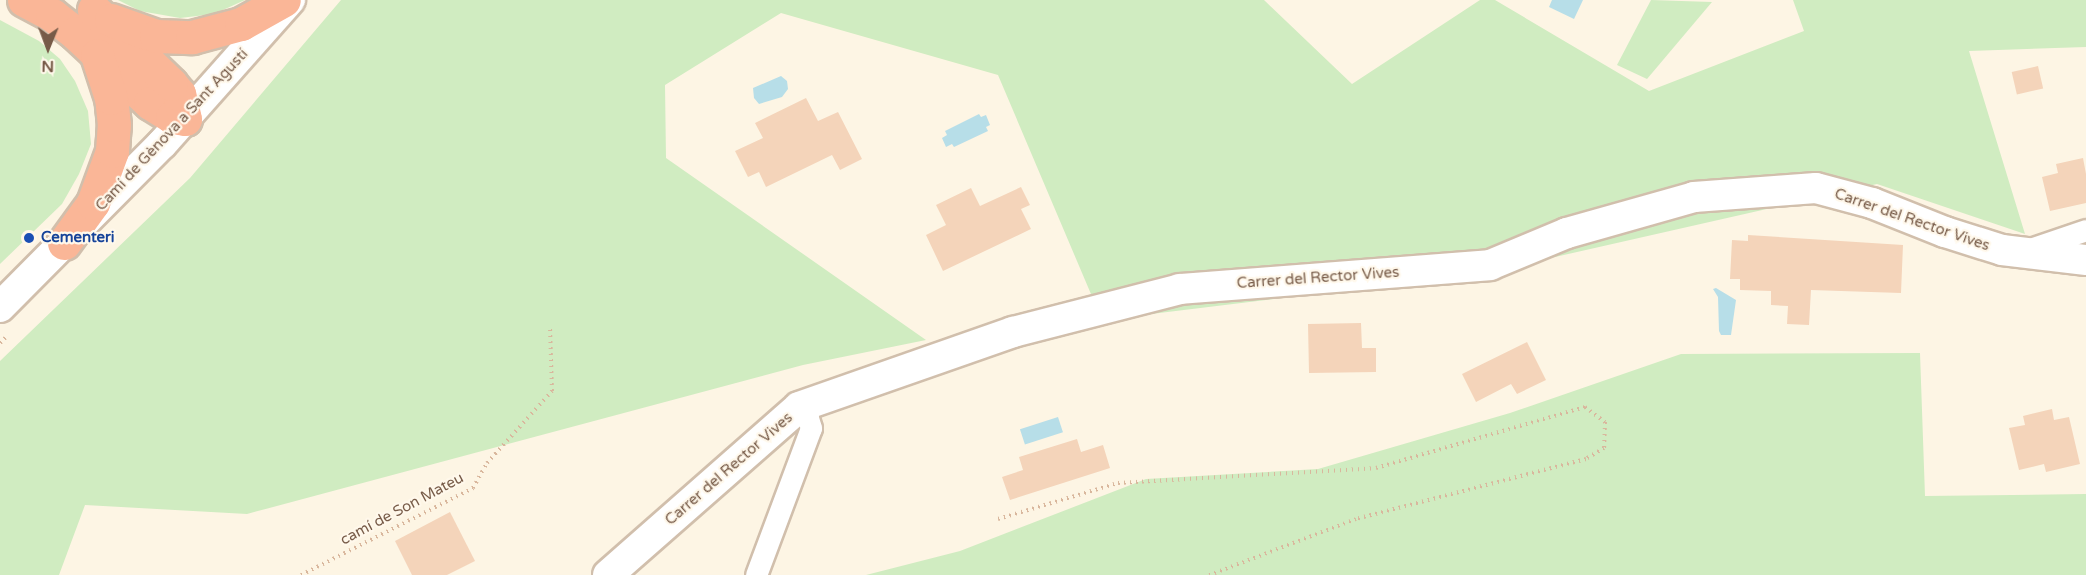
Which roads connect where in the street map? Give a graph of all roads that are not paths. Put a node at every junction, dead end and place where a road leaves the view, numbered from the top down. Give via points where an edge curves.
1 (24, 0) edge
2 (284, 0) edge
3 (290, 0) edge
4 (88, 5) edge
5 (96, 54) junction
6 (184, 119) junction
7 (2086, 230) edge
8 (64, 243) junction
9 (2021, 252) junction
10 (2086, 260) edge
11 (0, 307) edge
12 (799, 407) junction
13 (608, 575) edge
14 (756, 575) edge

1 - 5 highway via 52,15
2 - 4 highway via 241,24 192,37 140,32
3 - 6 street, Camí de Gènova a Sant Agustí
4 - 6 highway via 171,84 179,94
5 - 6 highway via 160,111
5 - 8 highway via 111,98 112,151 93,203
6 - 8 street, Camí de Gènova a Sant Agustí
7 - 9 street
8 - 11 street, Camí de Gènova a Sant Agustí
9 - 10 street, Carrer del Rector Vives
9 - 12 street, Carrer del Rector Vives via 1992,247 1872,203 1816,188 1694,197 1567,233 1490,265 1180,289 1013,332
12 - 13 street, Carrer del Rector Vives
12 - 14 street via 811,428

